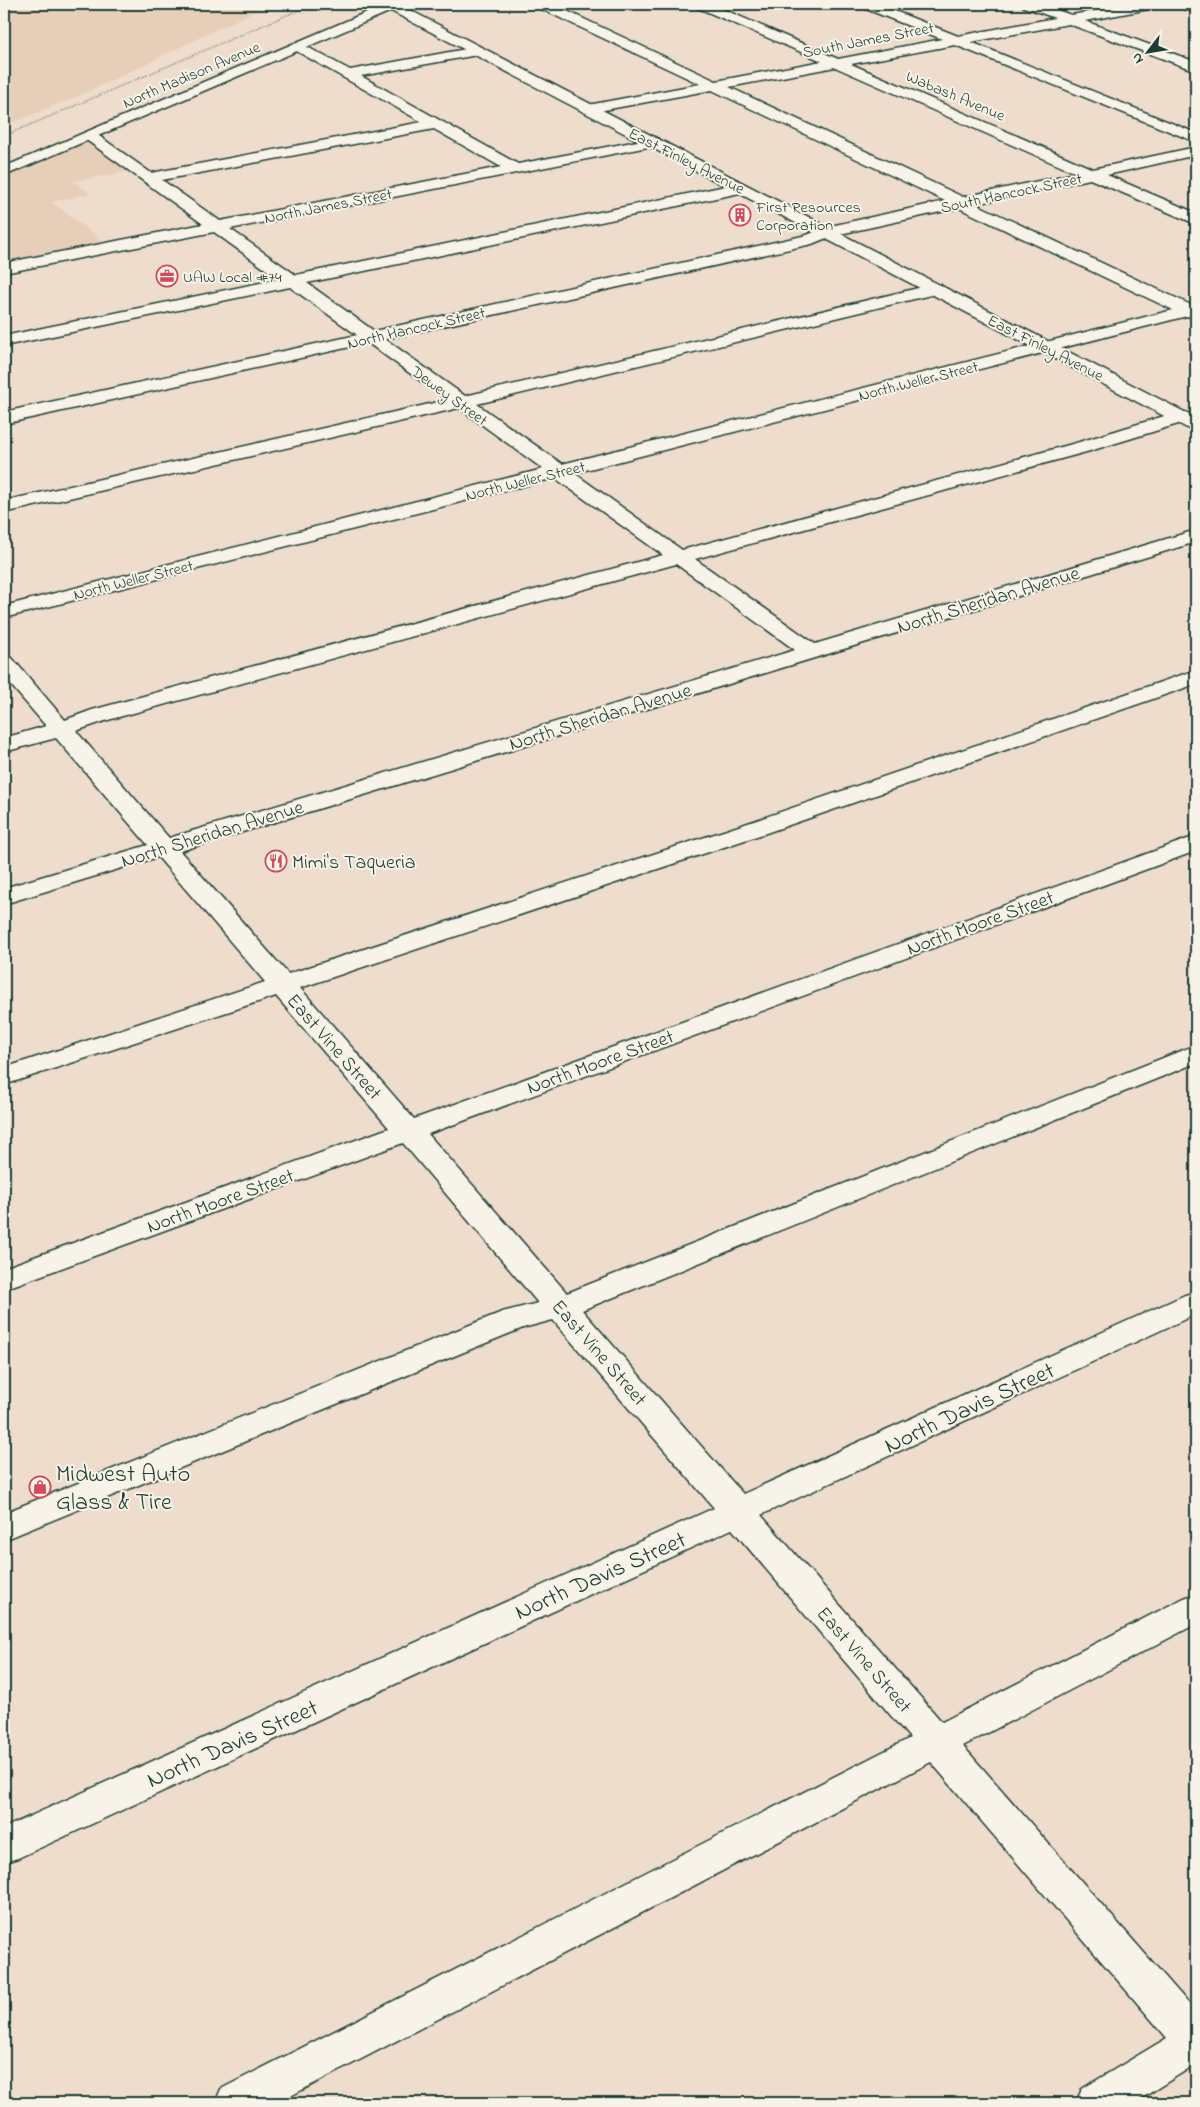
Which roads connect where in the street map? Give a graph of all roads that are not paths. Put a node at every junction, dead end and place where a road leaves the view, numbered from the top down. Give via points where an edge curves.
1 (542, 4) edge
2 (701, 4) edge
3 (866, 4) edge
4 (1029, 4) edge
5 (1154, 4) edge
6 (1183, 4) edge
7 (394, 5) edge
8 (1196, 9) edge
9 (1070, 19) junction
10 (957, 40) junction
11 (298, 46) junction
12 (477, 51) junction
13 (837, 63) junction
14 (1196, 67) edge
15 (348, 74) junction
16 (714, 86) junction
17 (588, 109) junction
18 (436, 124) junction
19 (90, 136) junction
20 (1196, 138) edge
21 (653, 142) junction
22 (1196, 151) edge
23 (516, 169) junction
24 (4, 172) edge
25 (1094, 174) junction
26 (148, 178) junction
27 (740, 188) junction
28 (962, 203) junction
29 (1196, 219) edge
30 (216, 227) junction
31 (826, 232) junction
32 (4, 268) edge
33 (291, 281) junction
34 (935, 289) junction
35 (1194, 312) edge
36 (370, 337) junction
37 (4, 341) edge
38 (1047, 347) junction
39 (461, 402) junction
40 (4, 418) edge
41 (1189, 421) edge
42 (558, 472) junction
43 (4, 507) edge
44 (1196, 536) edge
45 (678, 557) junction
46 (4, 612) edge
47 (812, 652) junction
48 (4, 663) edge
49 (1196, 677) edge
50 (61, 729) junction
51 (4, 745) edge
52 (1196, 843) edge
53 (164, 847) junction
54 (4, 896) edge
55 (282, 985) junction
56 (1196, 1053) edge
57 (4, 1077) edge
58 (409, 1131) junction
59 (4, 1279) edge
60 (1196, 1302) edge
61 (561, 1307) junction
62 (738, 1512) junction
63 (4, 1527) edge
64 (1196, 1608) edge
65 (937, 1742) junction
66 (4, 1846) edge
67 (1196, 2042) edge
68 (236, 2103) edge
69 (1097, 2103) edge

1 - 16 street
2 - 13 street, Wabash Avenue
3 - 10 street
4 - 9 street
5 - 9 street, South James Street
6 - 8 street
7 - 11 street, North Madison Avenue
7 - 12 street, East Finley Avenue
9 - 10 street, South James Street
9 - 14 street
10 - 13 street, South James Street
10 - 20 street
11 - 15 street
11 - 19 street, North Madison Avenue
12 - 15 street
12 - 17 street, East Finley Avenue
13 - 16 street, South James Street
13 - 25 street, Wabash Avenue
15 - 18 street
16 - 17 street, South James Street
16 - 28 street
17 - 21 street, East Finley Avenue
18 - 23 street
18 - 26 street
19 - 24 street, North Madison Avenue
19 - 26 street, Dewey Street
21 - 23 street, North James Street
21 - 27 street, East Finley Avenue
22 - 25 street, South Hancock Street
23 - 30 street, North James Street
25 - 28 street, South Hancock Street
25 - 29 street, Wabash Avenue
26 - 30 street, Dewey Street
27 - 31 street, East Finley Avenue
27 - 33 street
28 - 31 street, South Hancock Street
28 - 35 street
30 - 32 street, North James Street
30 - 33 street, Dewey Street
31 - 34 street, East Finley Avenue
31 - 36 street, North Hancock Street via 812,239
33 - 36 street, Dewey Street
33 - 37 street
34 - 38 street, East Finley Avenue
34 - 39 street
35 - 38 street, North Weller Street
36 - 39 street, Dewey Street
36 - 40 street, North Hancock Street
38 - 41 street, East Finley Avenue
38 - 42 street, North Weller Street
39 - 42 street, Dewey Street
39 - 43 street
41 - 45 street
42 - 45 street, Dewey Street
42 - 46 street, North Weller Street
44 - 47 street, North Sheridan Avenue
45 - 47 street, Dewey Street
45 - 50 street via 100,715
47 - 53 street, North Sheridan Avenue
48 - 50 street, East Vine Street
49 - 55 street
50 - 51 street
50 - 53 street, East Vine Street
52 - 58 street, North Moore Street
53 - 54 street, North Sheridan Avenue
53 - 55 street, East Vine Street
55 - 57 street
55 - 58 street, East Vine Street
56 - 61 street
58 - 59 street, North Moore Street
58 - 61 street, East Vine Street
60 - 62 street, North Davis Street
61 - 62 street, East Vine Street
61 - 63 street via 514,1320
62 - 65 street, East Vine Street
62 - 66 street, North Davis Street
64 - 65 street
65 - 67 street, East Vine Street
65 - 68 street
67 - 69 street

